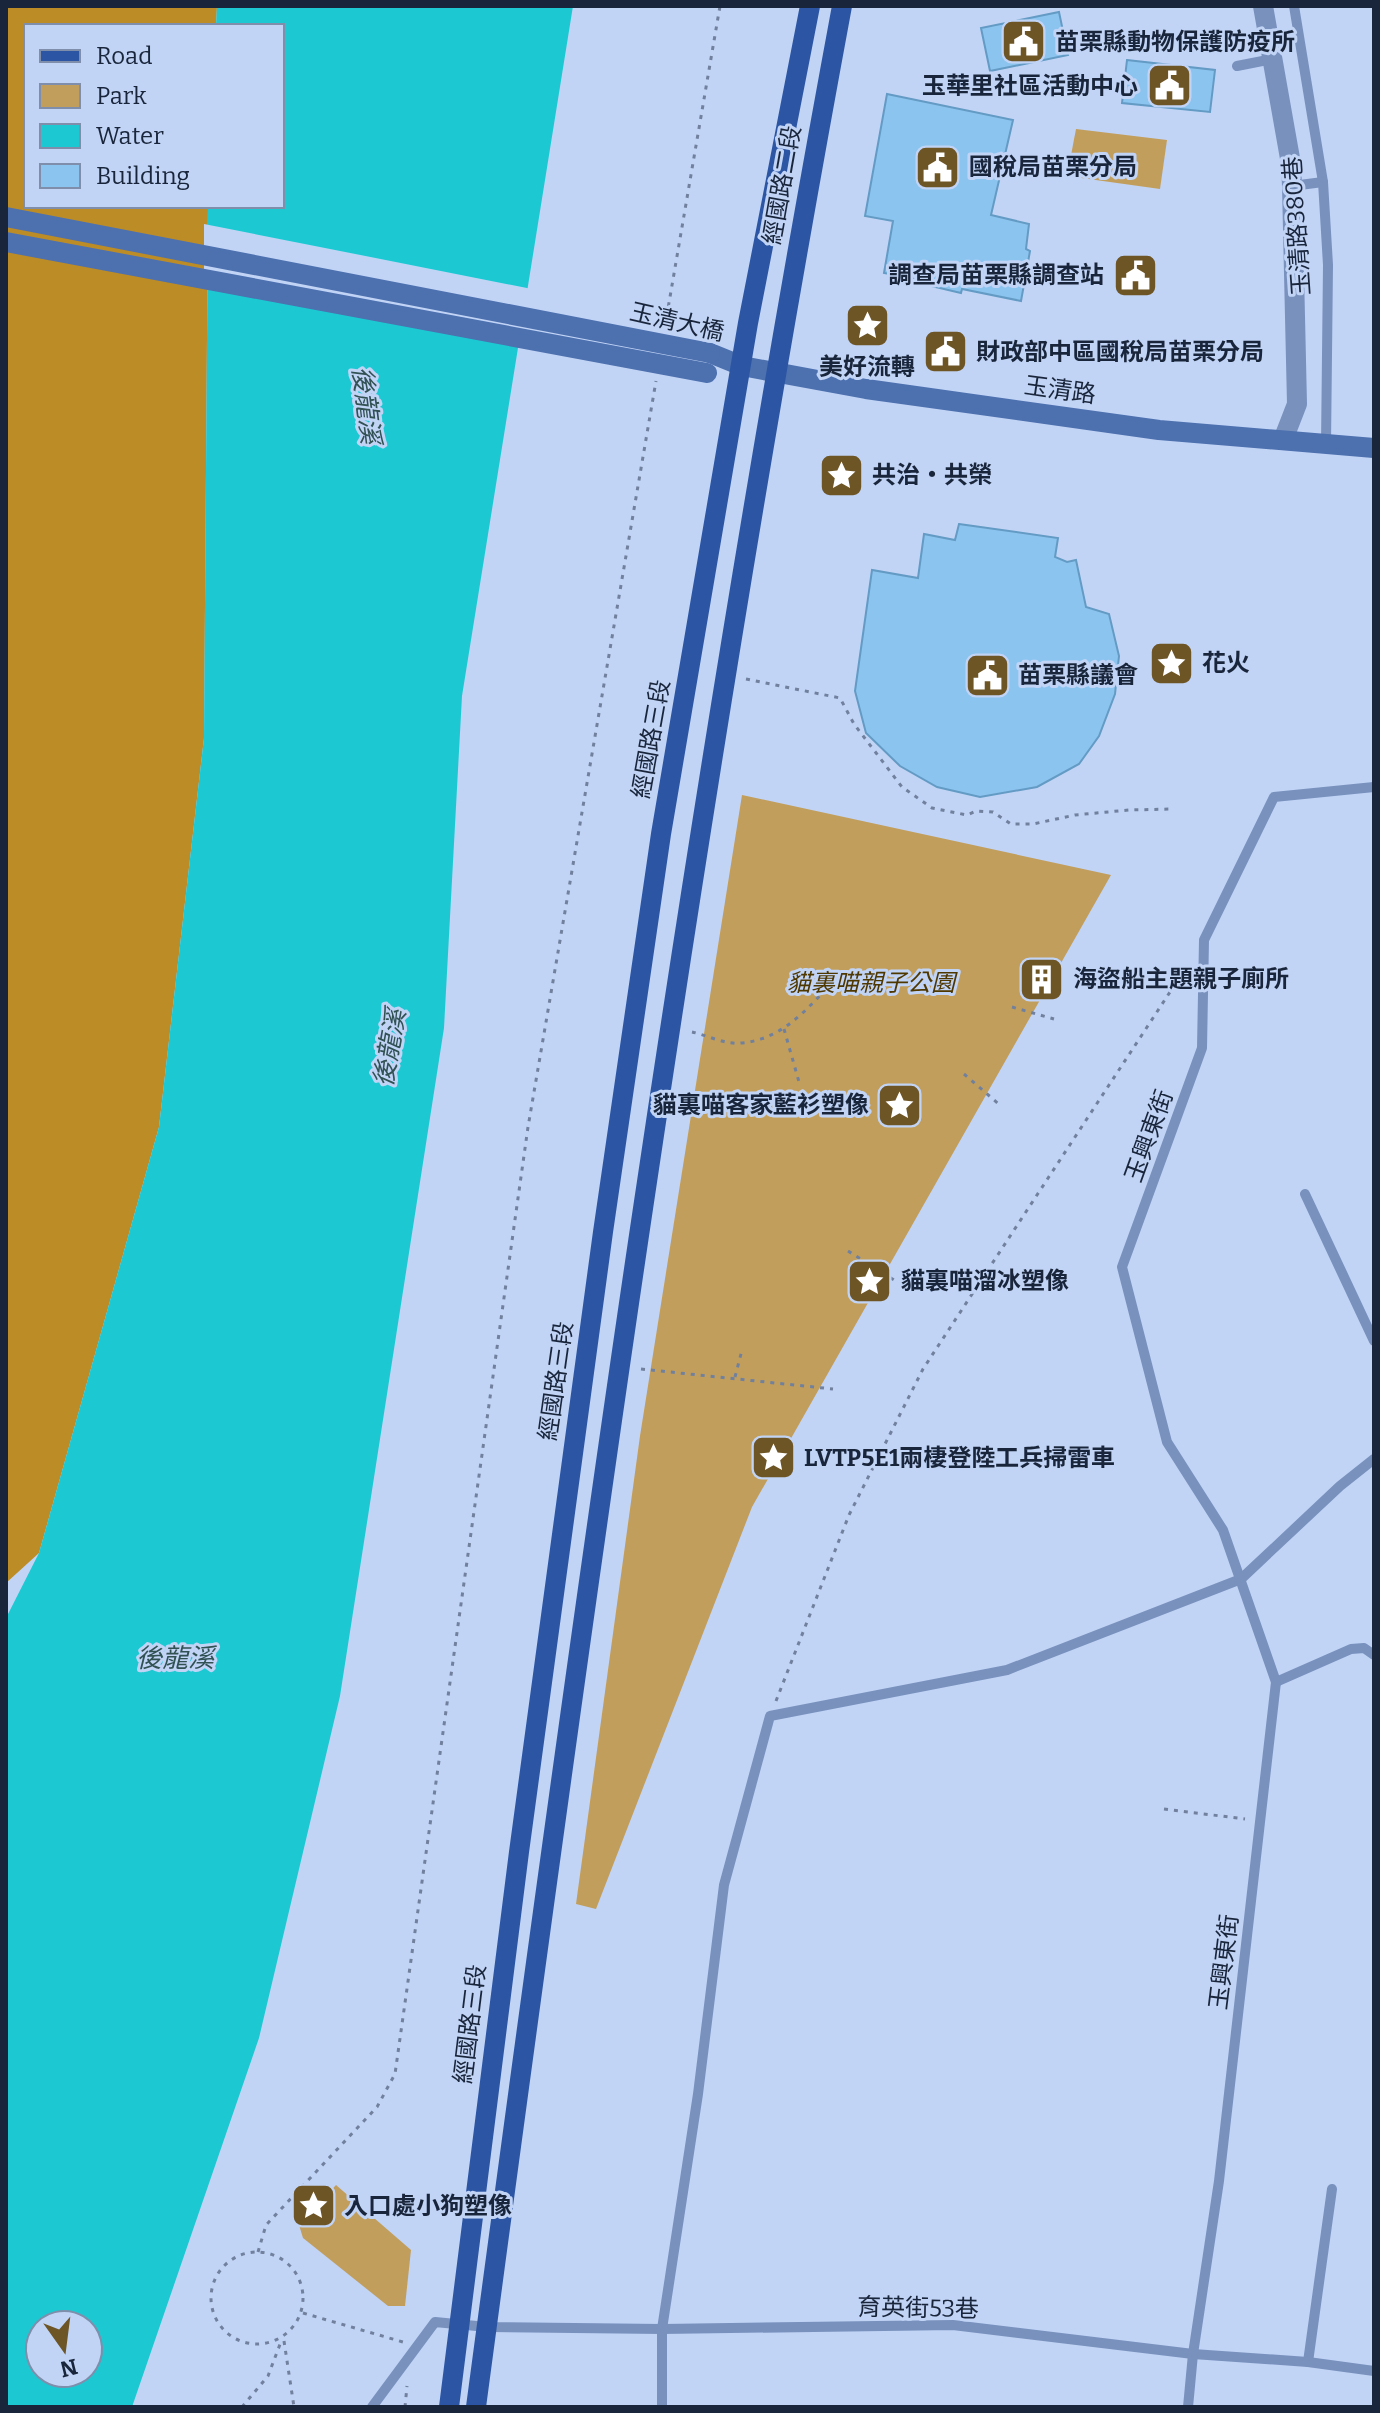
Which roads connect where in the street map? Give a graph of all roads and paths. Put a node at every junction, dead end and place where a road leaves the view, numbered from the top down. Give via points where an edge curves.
1 (720, 6) edge
2 (810, 6) edge
3 (842, 6) edge
4 (1263, 6) edge
5 (1294, 6) edge
6 (1273, 59) junction
7 (1237, 66) dead end
8 (1323, 182) junction
9 (1292, 186) junction
10 (6, 217) edge
11 (6, 242) edge
12 (664, 333) dead end
13 (708, 363) junction
14 (742, 366) junction
15 (776, 373) junction
16 (656, 380) dead end
17 (1283, 440) junction
18 (1326, 444) junction
19 (1374, 448) edge
20 (746, 679) dead end
21 (1374, 787) edge
22 (1171, 809) dead end
23 (1204, 940) junction
24 (811, 971) dead end
25 (1012, 1007) dead end
26 (1054, 1019) dead end
27 (784, 1029) junction
28 (692, 1032) dead end
29 (964, 1074) dead end
30 (799, 1082) dead end
31 (1001, 1106) dead end
32 (1305, 1194) dead end
33 (848, 1251) dead end
34 (894, 1280) dead end
35 (1374, 1341) edge
36 (742, 1350) dead end
37 (641, 1369) dead end
38 (735, 1379) junction
39 (833, 1389) dead end
40 (1374, 1459) edge
41 (1241, 1579) junction
42 (1374, 1655) edge
43 (1276, 1682) junction
44 (770, 1716) junction
45 (1164, 1809) dead end
46 (1260, 1821) junction
47 (1332, 2189) dead end
48 (258, 2252) junction
49 (302, 2313) junction
50 (459, 2323) junction
51 (487, 2327) junction
52 (662, 2329) junction
53 (283, 2337) junction
54 (418, 2347) junction
55 (1193, 2354) junction
56 (1308, 2362) junction
57 (1374, 2371) edge
58 (242, 2407) edge
59 (294, 2407) edge
60 (372, 2407) edge
61 (449, 2407) edge
62 (476, 2407) edge
63 (662, 2407) edge
64 (1188, 2407) edge

1 - 12 path
2 - 14 main road, 經國路二段
3 - 15 main road, 經國路二段
4 - 6 street, 玉清路380巷
5 - 8 lane, 玉清路380巷
6 - 7 lane
6 - 9 street, 玉清路380巷
8 - 9 lane
8 - 18 lane, 玉清路380巷 via 1328,265
9 - 17 street, 玉清路380巷 via 1297,404
10 - 13 street, 玉清大橋, bridge
11 - 13 street, 玉清大橋, bridge
13 - 14 street, 玉清大橋
14 - 15 street, 玉清路
14 - 50 main road, 經國路三段 via 661,834 607,1201
15 - 17 street, 玉清路 via 1143,428
15 - 51 main road via 619,1365
16 - 48 path via 528,1127 395,2074 377,2107 266,2225
17 - 18 street, 玉清路
18 - 19 street, 玉清路
20 - 22 path via 840,698 902,787 932,808 967,815 993,812 1011,824
21 - 23 lane, 玉興東街 via 1274,797
23 - 41 lane, 玉興東街 via 1202,1048 1122,1267 1167,1442 1223,1530
23 - 44 path via 923,1369 849,1515
24 - 27 path via 825,972 825,990
25 - 26 path
27 - 28 path via 739,1044
27 - 30 path
29 - 31 path
32 - 35 lane
33 - 34 path
36 - 38 path
37 - 38 path
38 - 39 path
40 - 41 lane
41 - 43 lane, 玉興東街
41 - 44 lane via 1007,1670
42 - 43 lane via 1364,1648 1351,1649
43 - 46 lane, 玉興東街
44 - 52 lane via 724,1885
45 - 46 path
46 - 55 lane, 玉興東街 via 1219,2181
47 - 56 lane
48 - 49 path via 272,2254 295,2271 302,2284
48 - 53 path via 242,2254 218,2273 212,2288 215,2319 224,2332 252,2345
49 - 53 path
49 - 54 path
50 - 51 lane, 育英街53巷
50 - 54 lane via 435,2322
50 - 61 main road, 經國路三段
51 - 52 lane, 育英街53巷
51 - 62 main road
52 - 55 lane, 育英街53巷 via 953,2325
52 - 63 lane
53 - 58 path via 268,2376
53 - 59 path
54 - 60 lane
55 - 56 lane, 育英街53巷
55 - 64 lane, 玉興東街
56 - 57 lane, 育英街53巷

